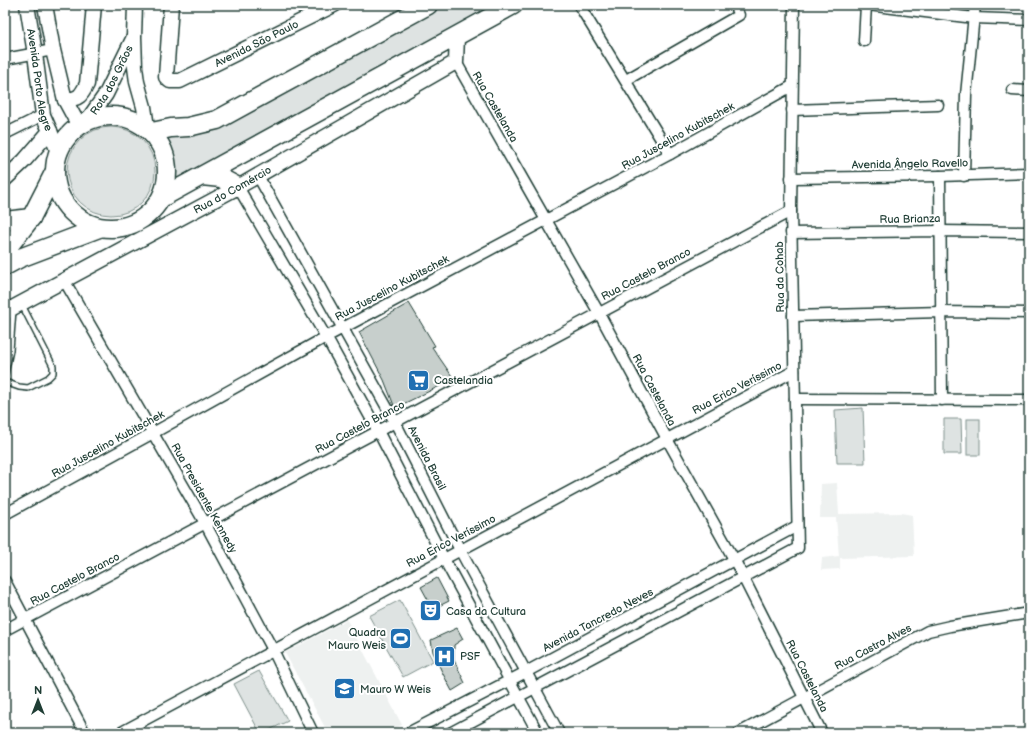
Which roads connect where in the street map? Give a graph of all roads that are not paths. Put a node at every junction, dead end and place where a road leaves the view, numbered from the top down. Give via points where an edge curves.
1 (26, 5) edge
2 (45, 5) edge
3 (94, 5) edge
4 (135, 5) edge
5 (171, 5) edge
6 (334, 5) edge
7 (513, 5) edge
8 (579, 5) edge
9 (734, 5) edge
10 (794, 5) edge
11 (867, 5) edge
12 (974, 5) edge
13 (420, 7) edge
14 (974, 18) junction
15 (1029, 20) edge
16 (134, 36) junction
17 (457, 36) junction
18 (864, 41) dead end
19 (53, 50) junction
20 (35, 54) junction
21 (5, 59) edge
22 (456, 62) junction
23 (626, 80) junction
24 (792, 86) junction
25 (1012, 90) dead end
26 (1029, 91) edge
27 (65, 100) junction
28 (938, 105) dead end
29 (792, 110) junction
30 (43, 115) junction
31 (83, 124) junction
32 (50, 130) junction
33 (149, 130) junction
34 (5, 134) edge
35 (58, 152) junction
36 (670, 154) junction
37 (54, 171) junction
38 (1029, 173) edge
39 (202, 176) junction
40 (258, 176) junction
41 (940, 176) junction
42 (964, 176) junction
43 (5, 178) edge
44 (791, 178) junction
45 (238, 187) junction
46 (163, 197) junction
47 (791, 211) junction
48 (31, 218) junction
49 (546, 220) junction
50 (5, 221) edge
51 (99, 228) junction
52 (940, 231) junction
53 (1029, 232) edge
54 (791, 233) junction
55 (5, 251) edge
56 (5, 266) edge
57 (64, 280) junction
58 (13, 307) edge
59 (941, 312) junction
60 (599, 313) junction
61 (1029, 313) edge
62 (793, 316) junction
63 (343, 328) junction
64 (11, 334) junction
65 (5, 337) edge
66 (326, 337) junction
67 (794, 371) junction
68 (5, 374) edge
69 (5, 382) edge
70 (795, 399) junction
71 (942, 400) junction
72 (1029, 400) edge
73 (394, 422) junction
74 (378, 431) junction
75 (153, 433) junction
76 (667, 439) junction
77 (5, 514) edge
78 (205, 523) junction
79 (797, 526) junction
80 (460, 550) junction
81 (444, 559) junction
82 (735, 561) junction
83 (744, 576) junction
84 (5, 581) edge
85 (1029, 613) edge
86 (26, 619) junction
87 (5, 630) edge
88 (273, 650) junction
89 (526, 672) junction
90 (510, 681) junction
91 (535, 688) junction
92 (518, 697) junction
93 (805, 698) junction
94 (85, 733) edge
95 (120, 733) edge
96 (313, 733) edge
97 (408, 733) edge
98 (450, 733) edge
99 (538, 733) edge
100 (559, 733) edge
101 (739, 733) edge
102 (822, 733) edge

1 - 20 street, Avenida Porto Alegre
2 - 19 street, Avenida Porto Alegre
3 - 27 street via 87,84 81,95
4 - 16 street, Rota dos Grãos
5 - 6 street, Avenida São Paulo via 166,77 170,81 180,81
7 - 17 highway
8 - 23 street
9 - 23 street via 739,15
10 - 24 street, Rua da Cohab
11 - 14 street
11 - 18 street
12 - 14 street
13 - 33 highway via 217,120 188,128
14 - 15 street
14 - 42 street via 966,95
16 - 31 street, Rota dos Grãos via 106,94
16 - 33 street, Rota dos Grãos via 137,82
17 - 22 street
17 - 39 highway
19 - 20 street
19 - 27 street, Avenida Porto Alegre
20 - 21 street
20 - 30 street, Avenida Porto Alegre
22 - 40 street, Rua do Comércio
22 - 49 street, Rua Castelanda
23 - 36 street
24 - 29 street, Rua da Cohab
24 - 36 street, Rua Juscelino Kubitschek
25 - 26 street
27 - 31 street, Avenida Porto Alegre
28 - 29 street
29 - 44 street, Rua da Cohab
30 - 32 street, Avenida Porto Alegre
30 - 34 street
31 - 33 highway via 103,117 119,116 135,121
31 - 35 highway via 66,138
32 - 35 street, Avenida Porto Alegre
32 - 43 street via 24,161
33 - 46 highway via 161,145 167,162 168,180
35 - 37 highway
36 - 49 street, Rua Juscelino Kubitschek
37 - 48 highway
37 - 51 highway via 57,190 67,208 81,220
38 - 42 street, Avenida Ângelo Ravello
39 - 45 highway via 222,178
39 - 46 highway
40 - 45 street, Rua do Comércio
40 - 63 street, Avenida Brasil
41 - 42 street, Avenida Ângelo Ravello
41 - 44 street, Avenida Ângelo Ravello
41 - 52 street
44 - 47 street, Rua da Cohab
45 - 57 street, Rua do Comércio
45 - 66 street
46 - 51 highway via 152,212 136,223 118,229
47 - 54 street, Rua da Cohab
47 - 60 street, Rua Castelo Branco
48 - 50 highway
48 - 55 highway
49 - 60 street, Rua Castelanda
49 - 63 street, Rua Juscelino Kubitschek
51 - 56 highway
52 - 53 street, Rua Brianza
52 - 54 street, Rua Brianza
52 - 59 street
54 - 62 street, Rua da Cohab
57 - 58 street, Rua do Comércio
57 - 75 street, Rua Presidente Kennedy
58 - 64 lane
58 - 69 lane via 54,366 53,373 48,378 28,388
59 - 61 street
59 - 62 street
59 - 71 street
60 - 73 street, Rua Castelo Branco
60 - 76 street, Rua Castelanda
62 - 67 street, Rua da Cohab
63 - 66 street, Rua Juscelino Kubitschek
63 - 73 street, Avenida Brasil
64 - 65 lane
64 - 68 lane
66 - 74 street
66 - 75 street, Rua Juscelino Kubitschek
67 - 70 street, Rua da Cohab
67 - 76 street, Rua Erico Veríssimo
70 - 71 street
70 - 79 street, Rua da Cohab
71 - 72 street
73 - 74 street, Rua Castelo Branco
73 - 80 street, Avenida Brasil
74 - 78 street, Rua Castelo Branco
74 - 81 street
75 - 77 street, Rua Juscelino Kubitschek
75 - 78 street, Rua Presidente Kennedy
76 - 80 street, Rua Erico Veríssimo
76 - 82 street, Rua Castelanda
78 - 86 street, Rua Castelo Branco
78 - 88 street, Rua Presidente Kennedy
79 - 82 street, Avenida Tancredo Neves
79 - 83 street, Rua da Cohab via 798,548
80 - 81 street, Rua Erico Veríssimo
80 - 89 street, Avenida Brasil
81 - 88 street, Rua Erico Veríssimo
81 - 90 street
82 - 83 street, Rua Castelanda
82 - 89 street, Avenida Tancredo Neves
83 - 91 street
83 - 93 street, Rua Castelanda
84 - 86 street
85 - 93 street, Rua Castro Alves via 928,631
86 - 87 street, Rua Castelo Branco
86 - 94 street
88 - 95 street, Rua Erico Veríssimo
88 - 96 street, Rua Presidente Kennedy
89 - 90 street, Avenida Tancredo Neves
89 - 91 street, Avenida Brasil
90 - 92 street
90 - 97 street, Avenida Tancredo Neves
91 - 92 street
91 - 100 street, Avenida Brasil
92 - 98 street
92 - 99 street
93 - 101 street, Rua Castro Alves
93 - 102 street, Rua Castelanda

